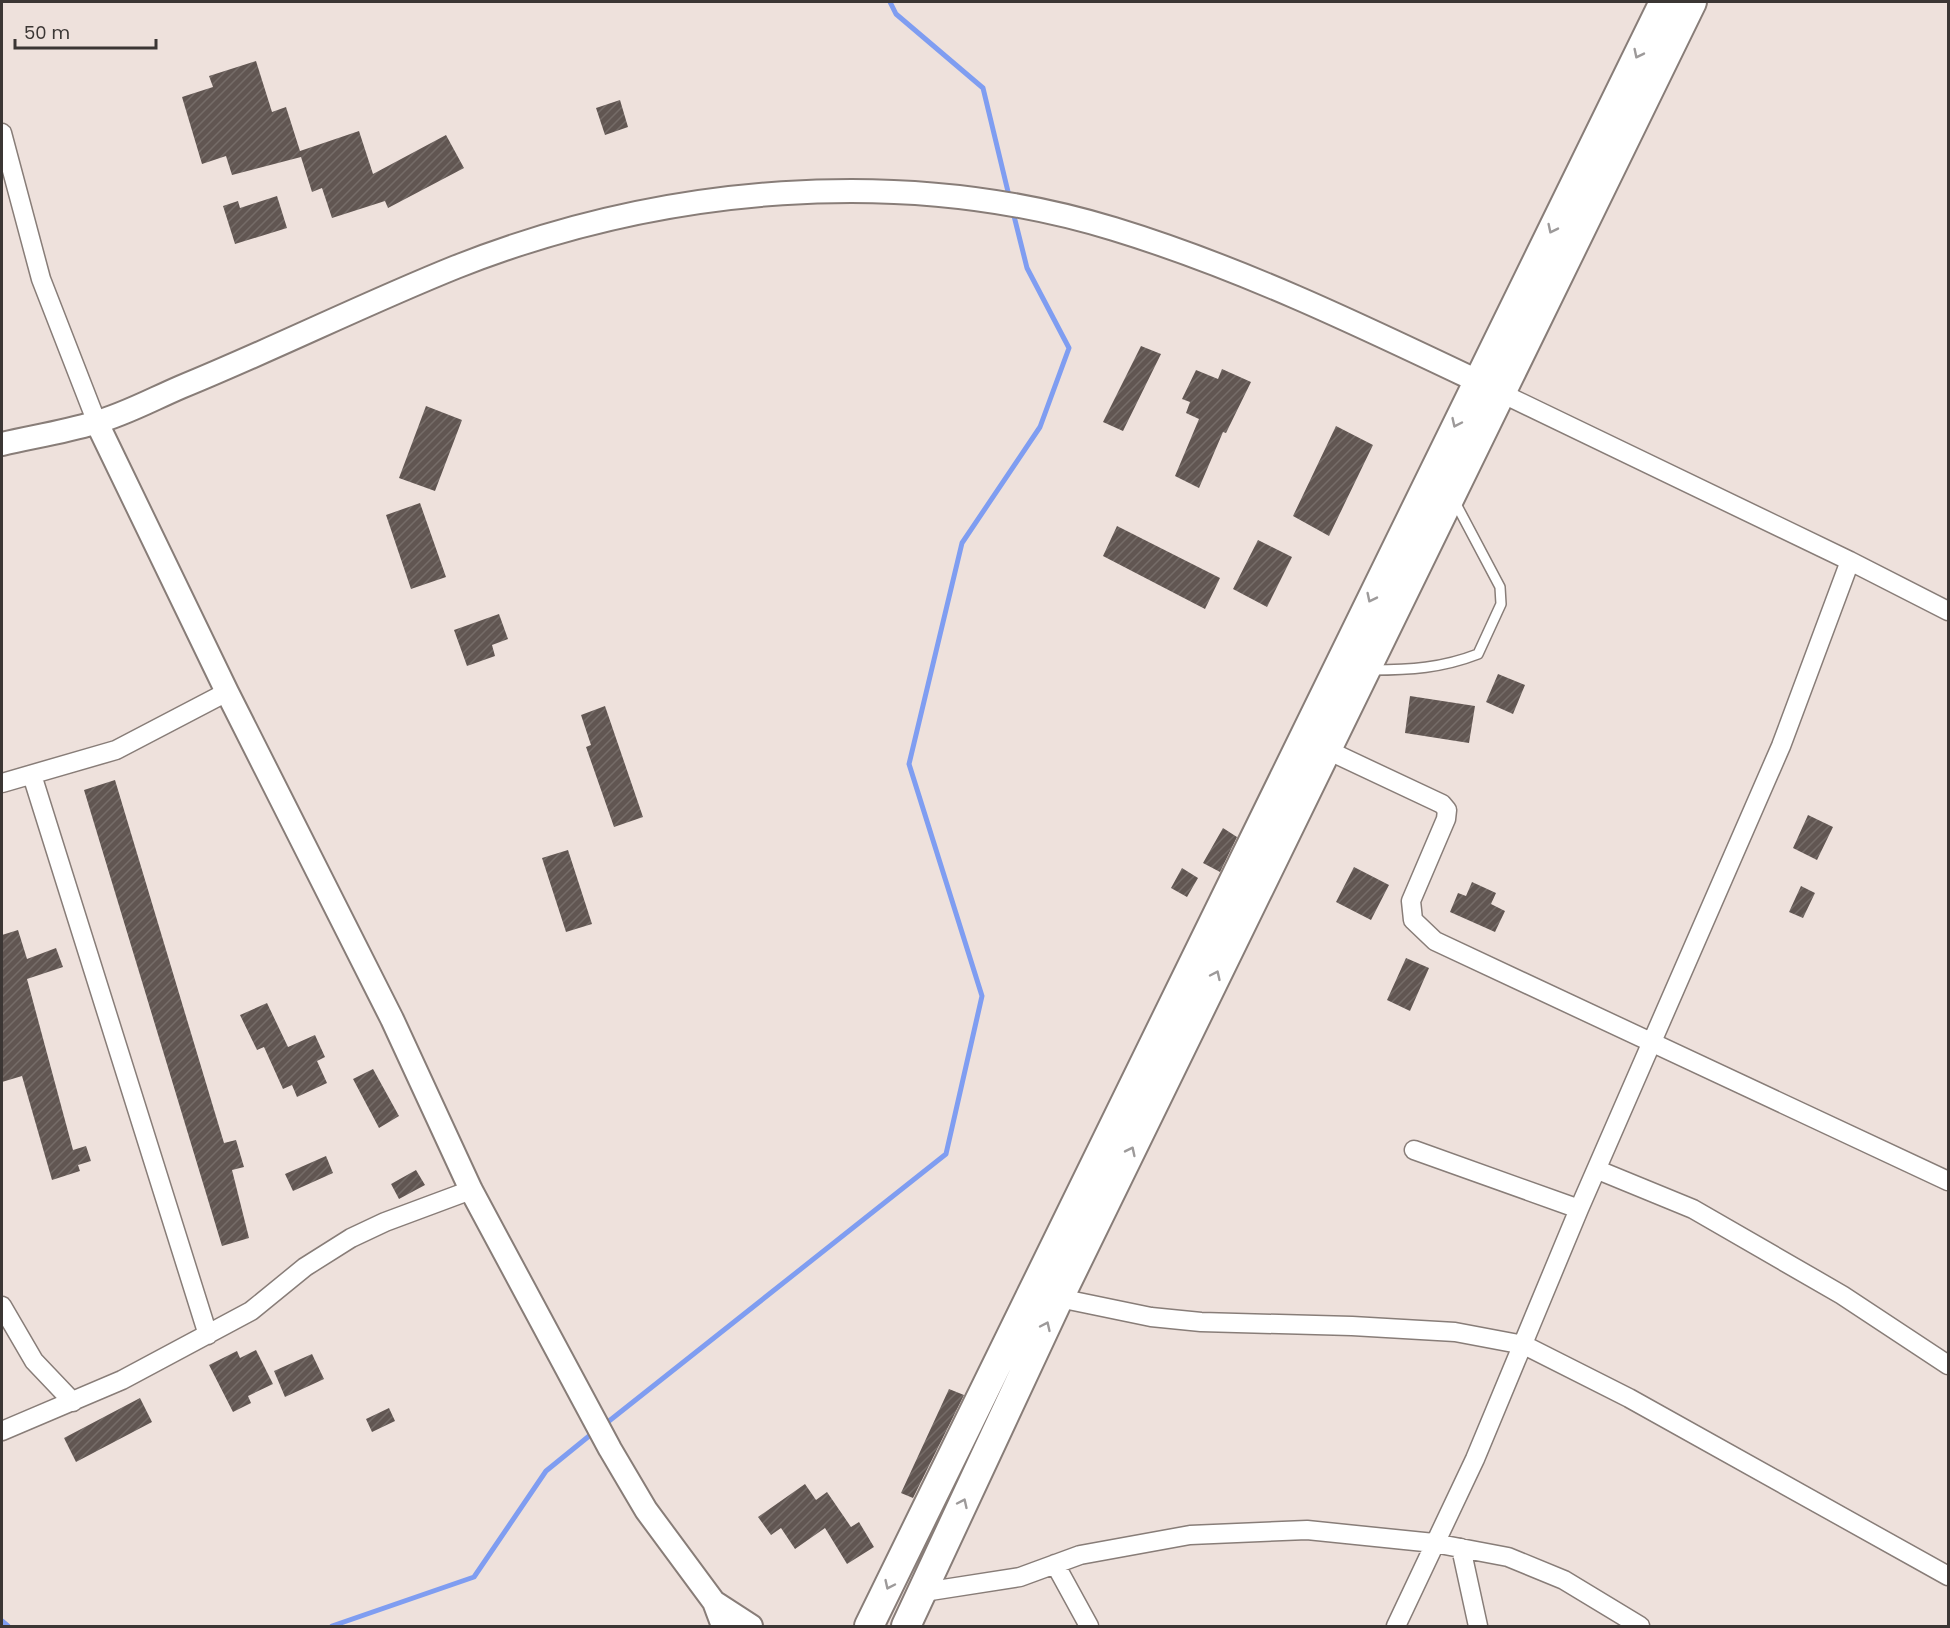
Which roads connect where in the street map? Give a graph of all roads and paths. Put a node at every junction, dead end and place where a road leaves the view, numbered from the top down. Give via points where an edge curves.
1 (1664, 2) edge
2 (1692, 2) edge
3 (2, 133) edge
4 (1489, 387) junction
5 (97, 423) junction
6 (2, 444) edge
7 (1450, 494) junction
8 (1850, 561) junction
9 (1948, 611) edge
10 (1364, 670) junction
11 (227, 692) junction
12 (1325, 748) junction
13 (32, 775) junction
14 (2, 783) edge
15 (1651, 1044) junction
16 (1414, 1150) dead end
17 (1598, 1170) junction
18 (1948, 1181) edge
19 (471, 1190) junction
20 (1579, 1209) junction
21 (1059, 1298) junction
22 (2, 1306) edge
23 (208, 1335) junction
24 (1524, 1345) junction
25 (1948, 1365) edge
26 (73, 1402) junction
27 (2, 1431) edge
28 (1434, 1543) junction
29 (1461, 1548) junction
30 (1055, 1564) junction
31 (1948, 1576) edge
32 (924, 1592) junction
33 (714, 1602) junction
34 (723, 1626) edge
35 (751, 1626) edge
36 (869, 1626) edge
37 (906, 1626) edge
38 (1089, 1626) edge
39 (1396, 1626) edge
40 (1478, 1626) edge
41 (1640, 1626) edge

1 -> 4 main road
2 - 4 main road
3 - 5 street via 41,279
4 - 5 street via 1262,281 1113,229 955,195 852,192 752,196 645,211 546,236 456,267
4 - 7 main road
4 - 8 street
4 -> 36 main road
5 - 6 street
5 - 11 street
7 - 10 main road
7 - 10 lane via 1500,587 1501,604 1478,654 1450,665
8 - 9 street
8 - 15 street via 1781,746
10 - 12 main road
11 - 13 street via 116,750
11 - 19 street via 393,1019
12 - 15 street via 1442,804 1447,810 1411,901 1413,920 1422,931 1435,941
21 -> 12 main road
13 - 14 street
13 - 23 street
15 - 17 street
15 - 18 street
16 - 20 street
17 - 20 street
17 - 25 street via 1692,1209 1842,1295
19 - 23 street via 351,1238 305,1267 251,1311
19 - 33 street via 640,1500
20 - 24 street
21 - 24 street via 1151,1317 1455,1332
32 -> 21 main road
22 - 26 street via 34,1361
23 - 26 street
24 - 28 street
24 - 31 street via 1629,1398
26 - 27 street
28 - 29 street
28 - 30 street via 1307,1530 1190,1535 1080,1555
28 - 39 street
29 - 40 street
29 - 41 street via 1508,1557 1564,1580
30 - 32 street via 1020,1577
30 - 38 street
32 - 37 main road
33 - 34 street
33 - 35 street

